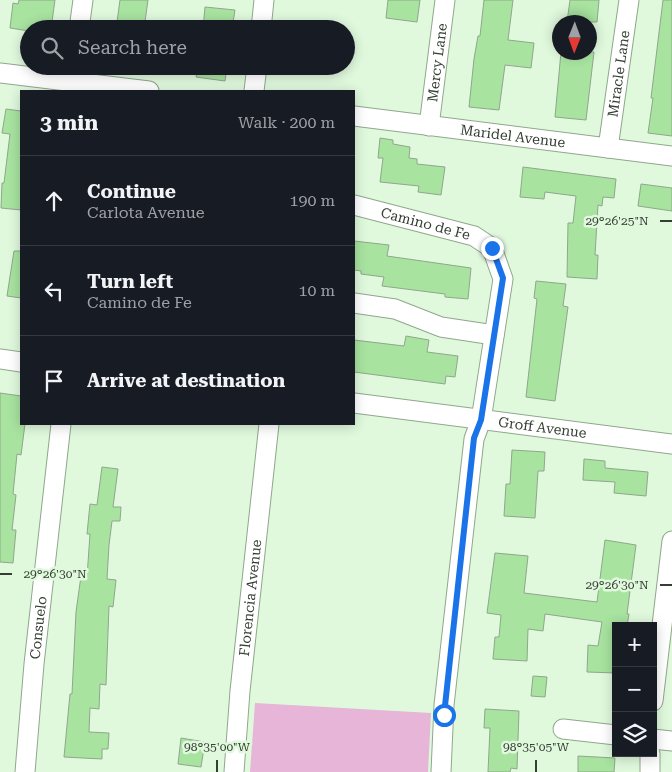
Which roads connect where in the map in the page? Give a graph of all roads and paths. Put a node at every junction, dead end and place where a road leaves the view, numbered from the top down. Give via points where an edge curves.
1 (83, 0) edge
2 (264, 0) edge
3 (445, 0) edge
4 (629, 0) edge
5 (80, 20) edge
6 (262, 20) edge
7 (0, 73) edge
8 (20, 73) edge
9 (77, 75) edge
10 (256, 75) edge
11 (144, 90) edge
12 (254, 90) edge
13 (355, 116) edge
14 (429, 126) junction
15 (608, 148) junction
16 (672, 156) edge
17 (355, 205) edge
18 (355, 304) edge
19 (494, 335) junction
20 (0, 359) edge
21 (20, 362) edge
22 (355, 403) edge
23 (481, 420) junction
24 (61, 425) edge
25 (269, 425) edge
26 (672, 444) edge
27 (672, 541) edge
28 (657, 667) edge
29 (563, 729) dead end
30 (612, 734) edge
31 (657, 739) edge
32 (672, 741) edge
33 (650, 757) edge
34 (25, 772) edge
35 (234, 772) edge
36 (441, 772) edge
37 (650, 772) edge

1 - 5 street
2 - 6 street
3 - 14 street, Mercy Lane
4 - 15 street, Miracle Lane
7 - 8 street
9 - 11 street
10 - 12 street
13 - 14 street, Maridel Avenue
14 - 15 street, Maridel Avenue
15 - 16 street, Maridel Avenue
17 - 19 street, Camino de Fe via 474,236 492,248 503,278
18 - 19 street via 395,309 441,327
19 - 23 street
20 - 21 street
22 - 23 street, Groff Avenue
23 - 26 street, Groff Avenue
23 - 36 street via 474,438 444,705
24 - 34 street, Consuelo
25 - 35 street, Florencia Avenue
27 - 28 street
29 - 30 street
31 - 32 street
33 - 37 street

